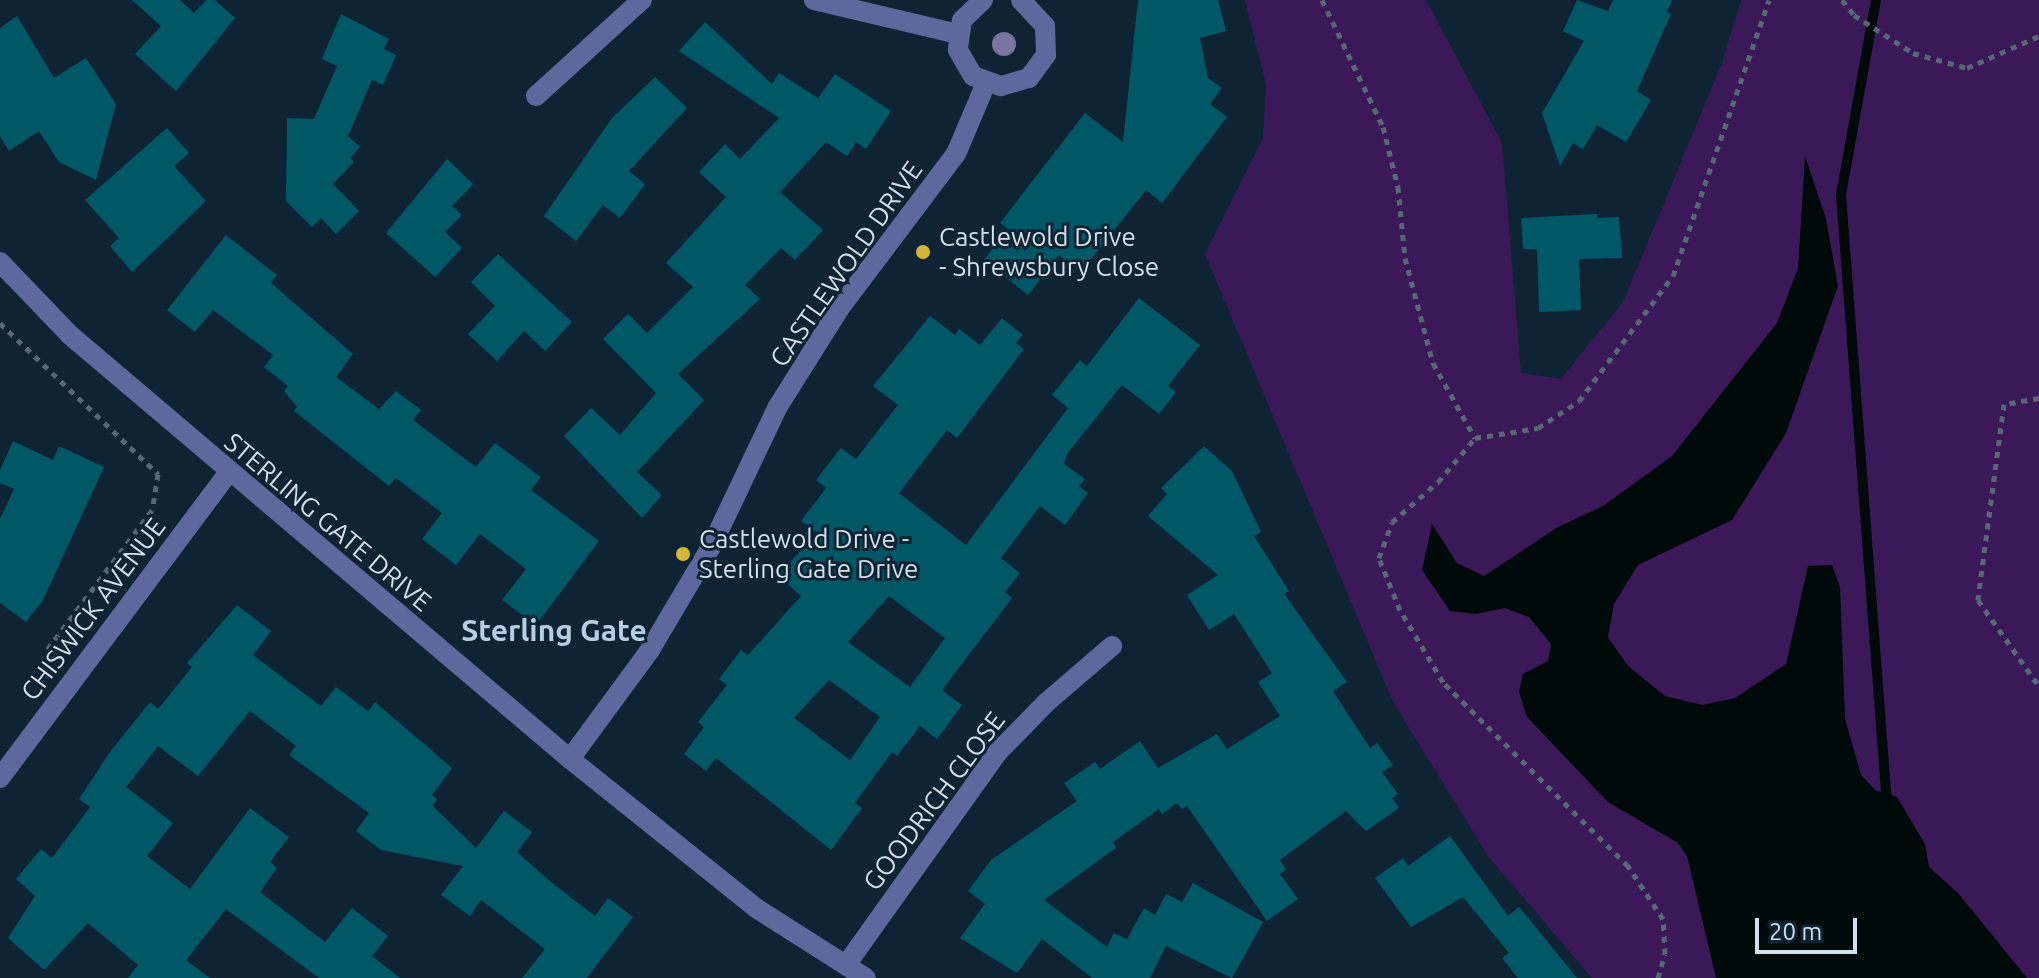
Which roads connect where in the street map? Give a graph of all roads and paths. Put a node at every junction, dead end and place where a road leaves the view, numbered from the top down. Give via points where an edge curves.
1 (642, 0) edge
2 (814, 0) edge
3 (983, 0) edge
4 (1021, 0) edge
5 (1322, 0) edge
6 (1769, 0) edge
7 (1842, 0) edge
8 (958, 34) junction
9 (2039, 36) edge
10 (986, 83) junction
11 (536, 96) dead end
12 (0, 262) edge
13 (0, 323) edge
14 (2039, 398) edge
15 (1475, 438) junction
16 (229, 472) junction
17 (1112, 646) dead end
18 (47, 650) dead end
19 (2039, 686) edge
20 (570, 759) junction
21 (0, 778) edge
22 (846, 965) junction
23 (866, 978) edge
24 (1658, 978) edge

1 - 11 street
2 - 8 street
3 - 8 street via 962,20
4 - 10 street via 1045,26 1046,55 1029,78 1016,84
5 - 15 path via 1383,127 1398,187 1405,258 1433,363
6 - 15 path via 1673,276 1579,401 1538,428
7 - 9 path via 1854,15 1913,53 1967,68
8 - 10 street via 963,64
10 - 20 street, CASTLEWOLD DRIVE via 956,154 839,309 777,408 712,545 650,650
12 - 16 street, STERLING GATE DRIVE via 70,335
13 - 18 path via 158,474 152,510
14 - 19 path via 2004,404 1978,600
15 - 24 path via 1438,482 1392,522 1379,558 1400,610 1443,682 1628,866 1646,892 1663,919 1665,954
16 - 20 street, STERLING GATE DRIVE
16 - 21 street, CHISWICK AVENUE
17 - 22 street, GOODRICH CLOSE via 997,753
20 - 22 street, STERLING GATE DRIVE via 726,885
22 - 23 street, STERLING GATE DRIVE

